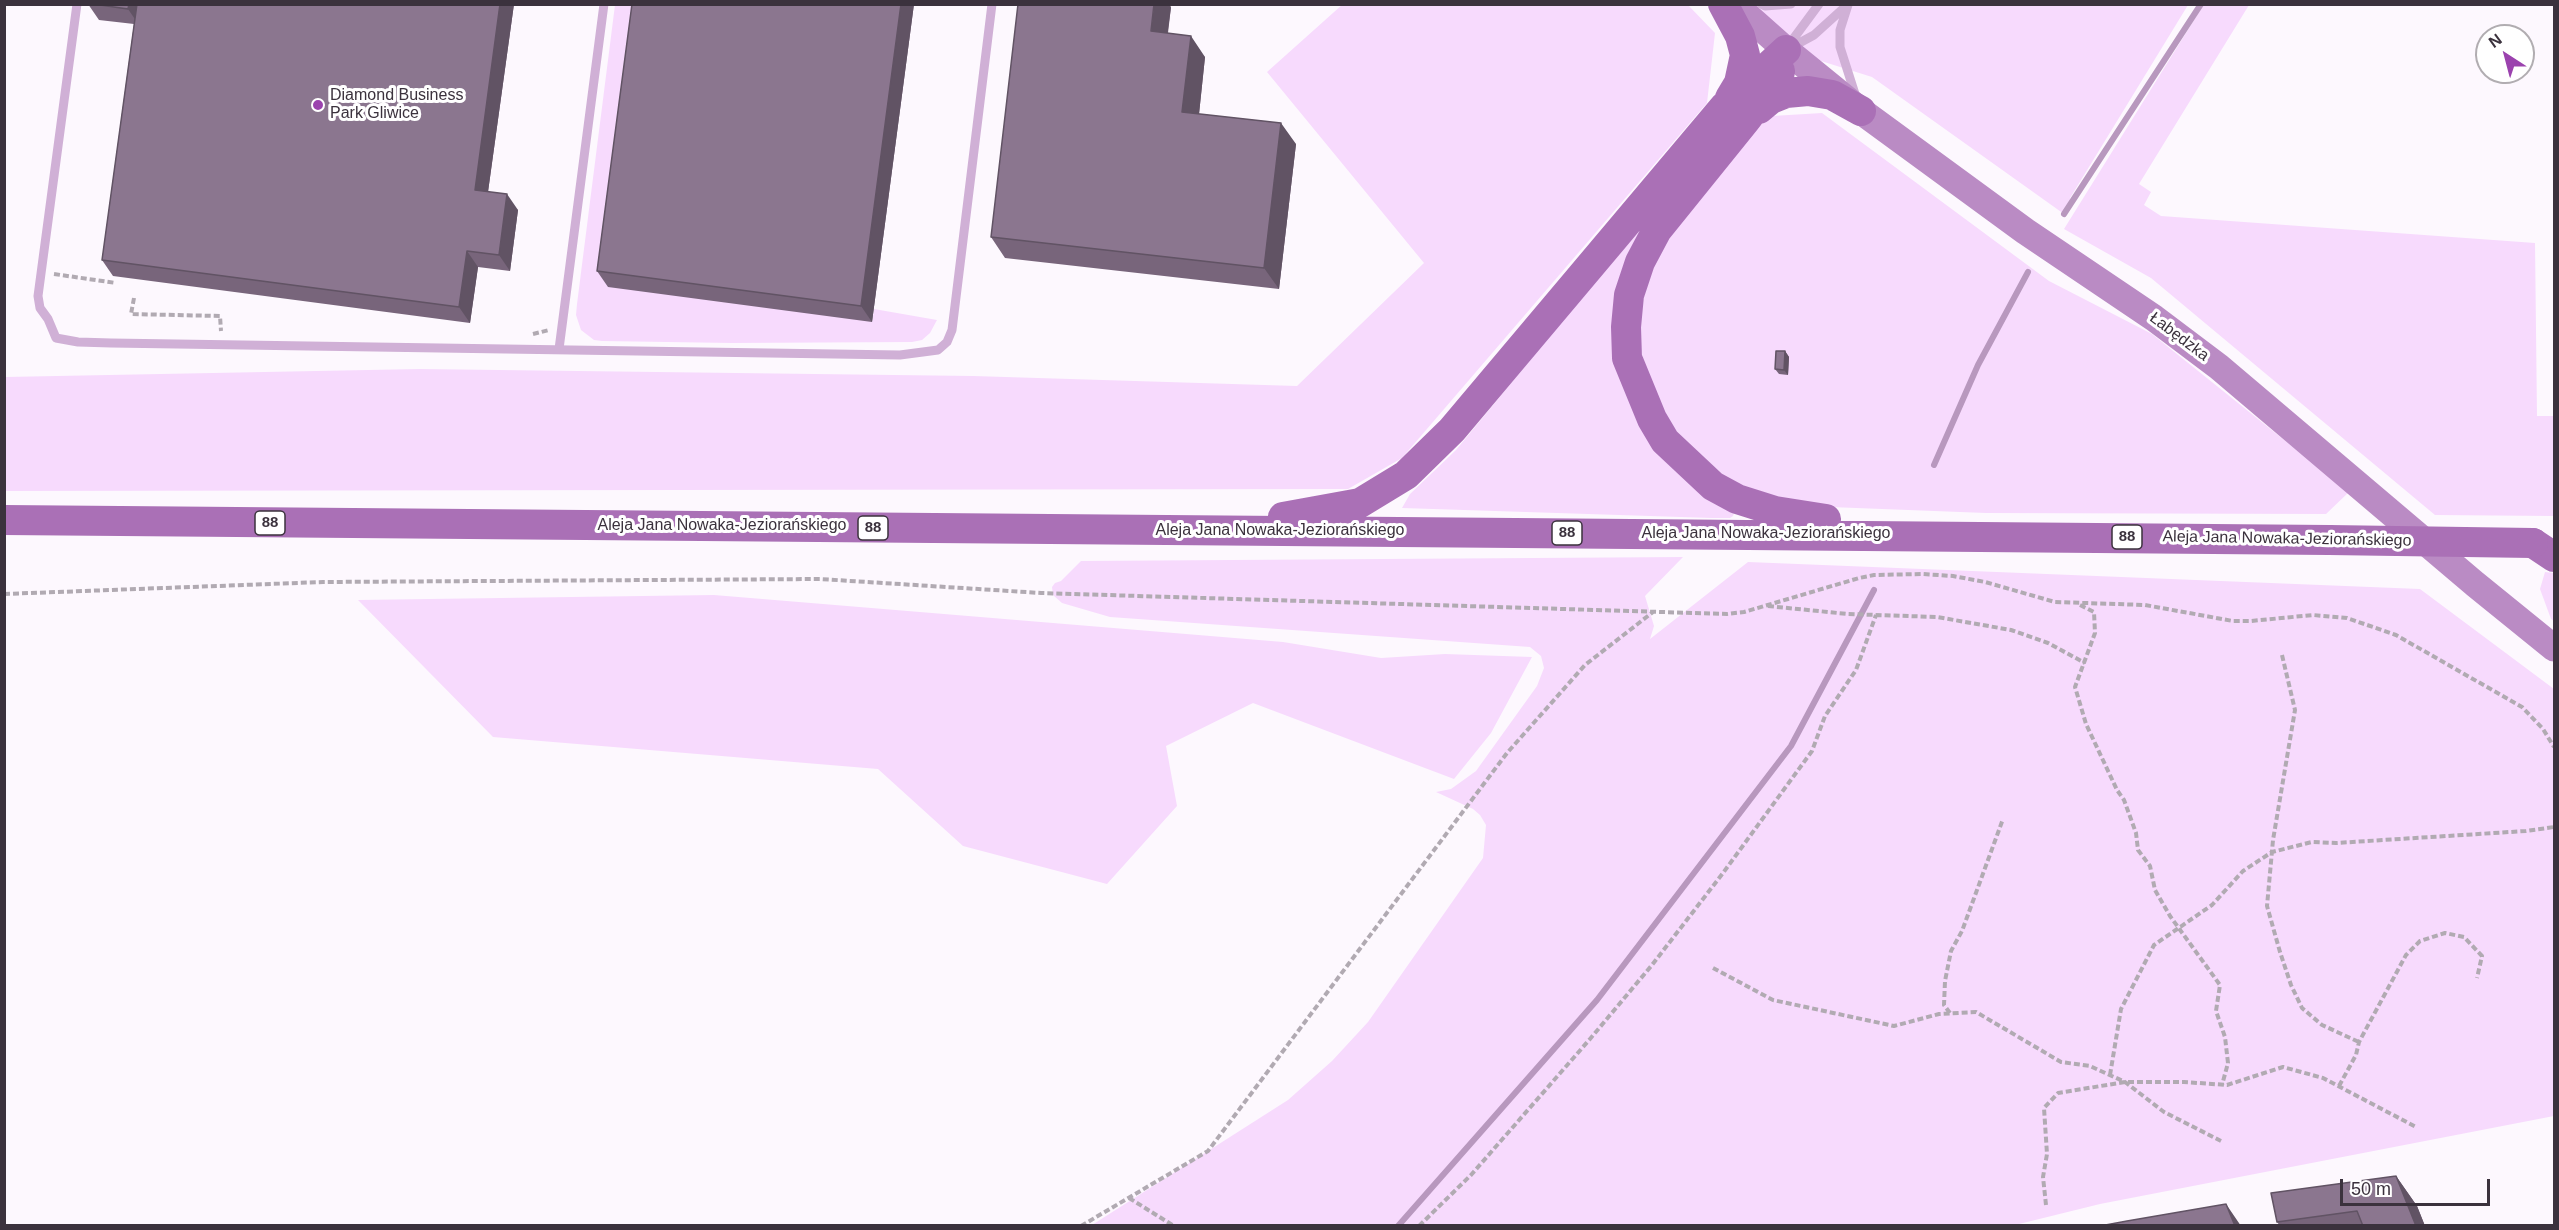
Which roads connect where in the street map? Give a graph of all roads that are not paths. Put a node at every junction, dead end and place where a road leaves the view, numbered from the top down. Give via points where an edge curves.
1 (77, 4) edge
2 (604, 4) edge
3 (992, 4) edge
4 (1723, 4) edge
5 (1734, 4) edge
6 (1761, 4) edge
7 (1791, 4) edge
8 (1819, 4) edge
9 (1848, 5) edge
10 (1785, 50) junction
11 (1861, 111) junction
12 (1735, 113) junction
13 (559, 349) junction
14 (4, 520) edge
15 (1210, 530) junction
16 (1924, 535) junction
17 (2547, 547) edge
18 (2554, 648) edge

1 - 13 lane via 38,296 56,338 111,343
2 - 13 lane
3 - 13 lane via 952,330 938,350 900,355
4 - 12 main road via 1745,55
5 - 10 street, Łabędzka
6 - 7 lane
8 - 10 lane
9 - 10 lane via 1814,35
9 - 11 lane via 1840,30 1840,47
10 - 11 street, Łabędzka
10 - 12 main road
11 - 12 main road via 1832,95 1808,91 1786,93
11 - 18 street, Łabędzka via 2219,367
12 - 15 main road via 1452,430 1406,475 1360,503
12 - 16 main road via 1640,262 1629,295 1626,327 1627,358 1640,392 1665,441 1713,486 1737,499 1775,511
14 - 15 main road, Aleja Jana Nowaka-Jeziorańskiego / 88
15 - 16 main road, Aleja Jana Nowaka-Jeziorańskiego / 88
16 - 17 main road, Aleja Jana Nowaka-Jeziorańskiego / 88, bridge

